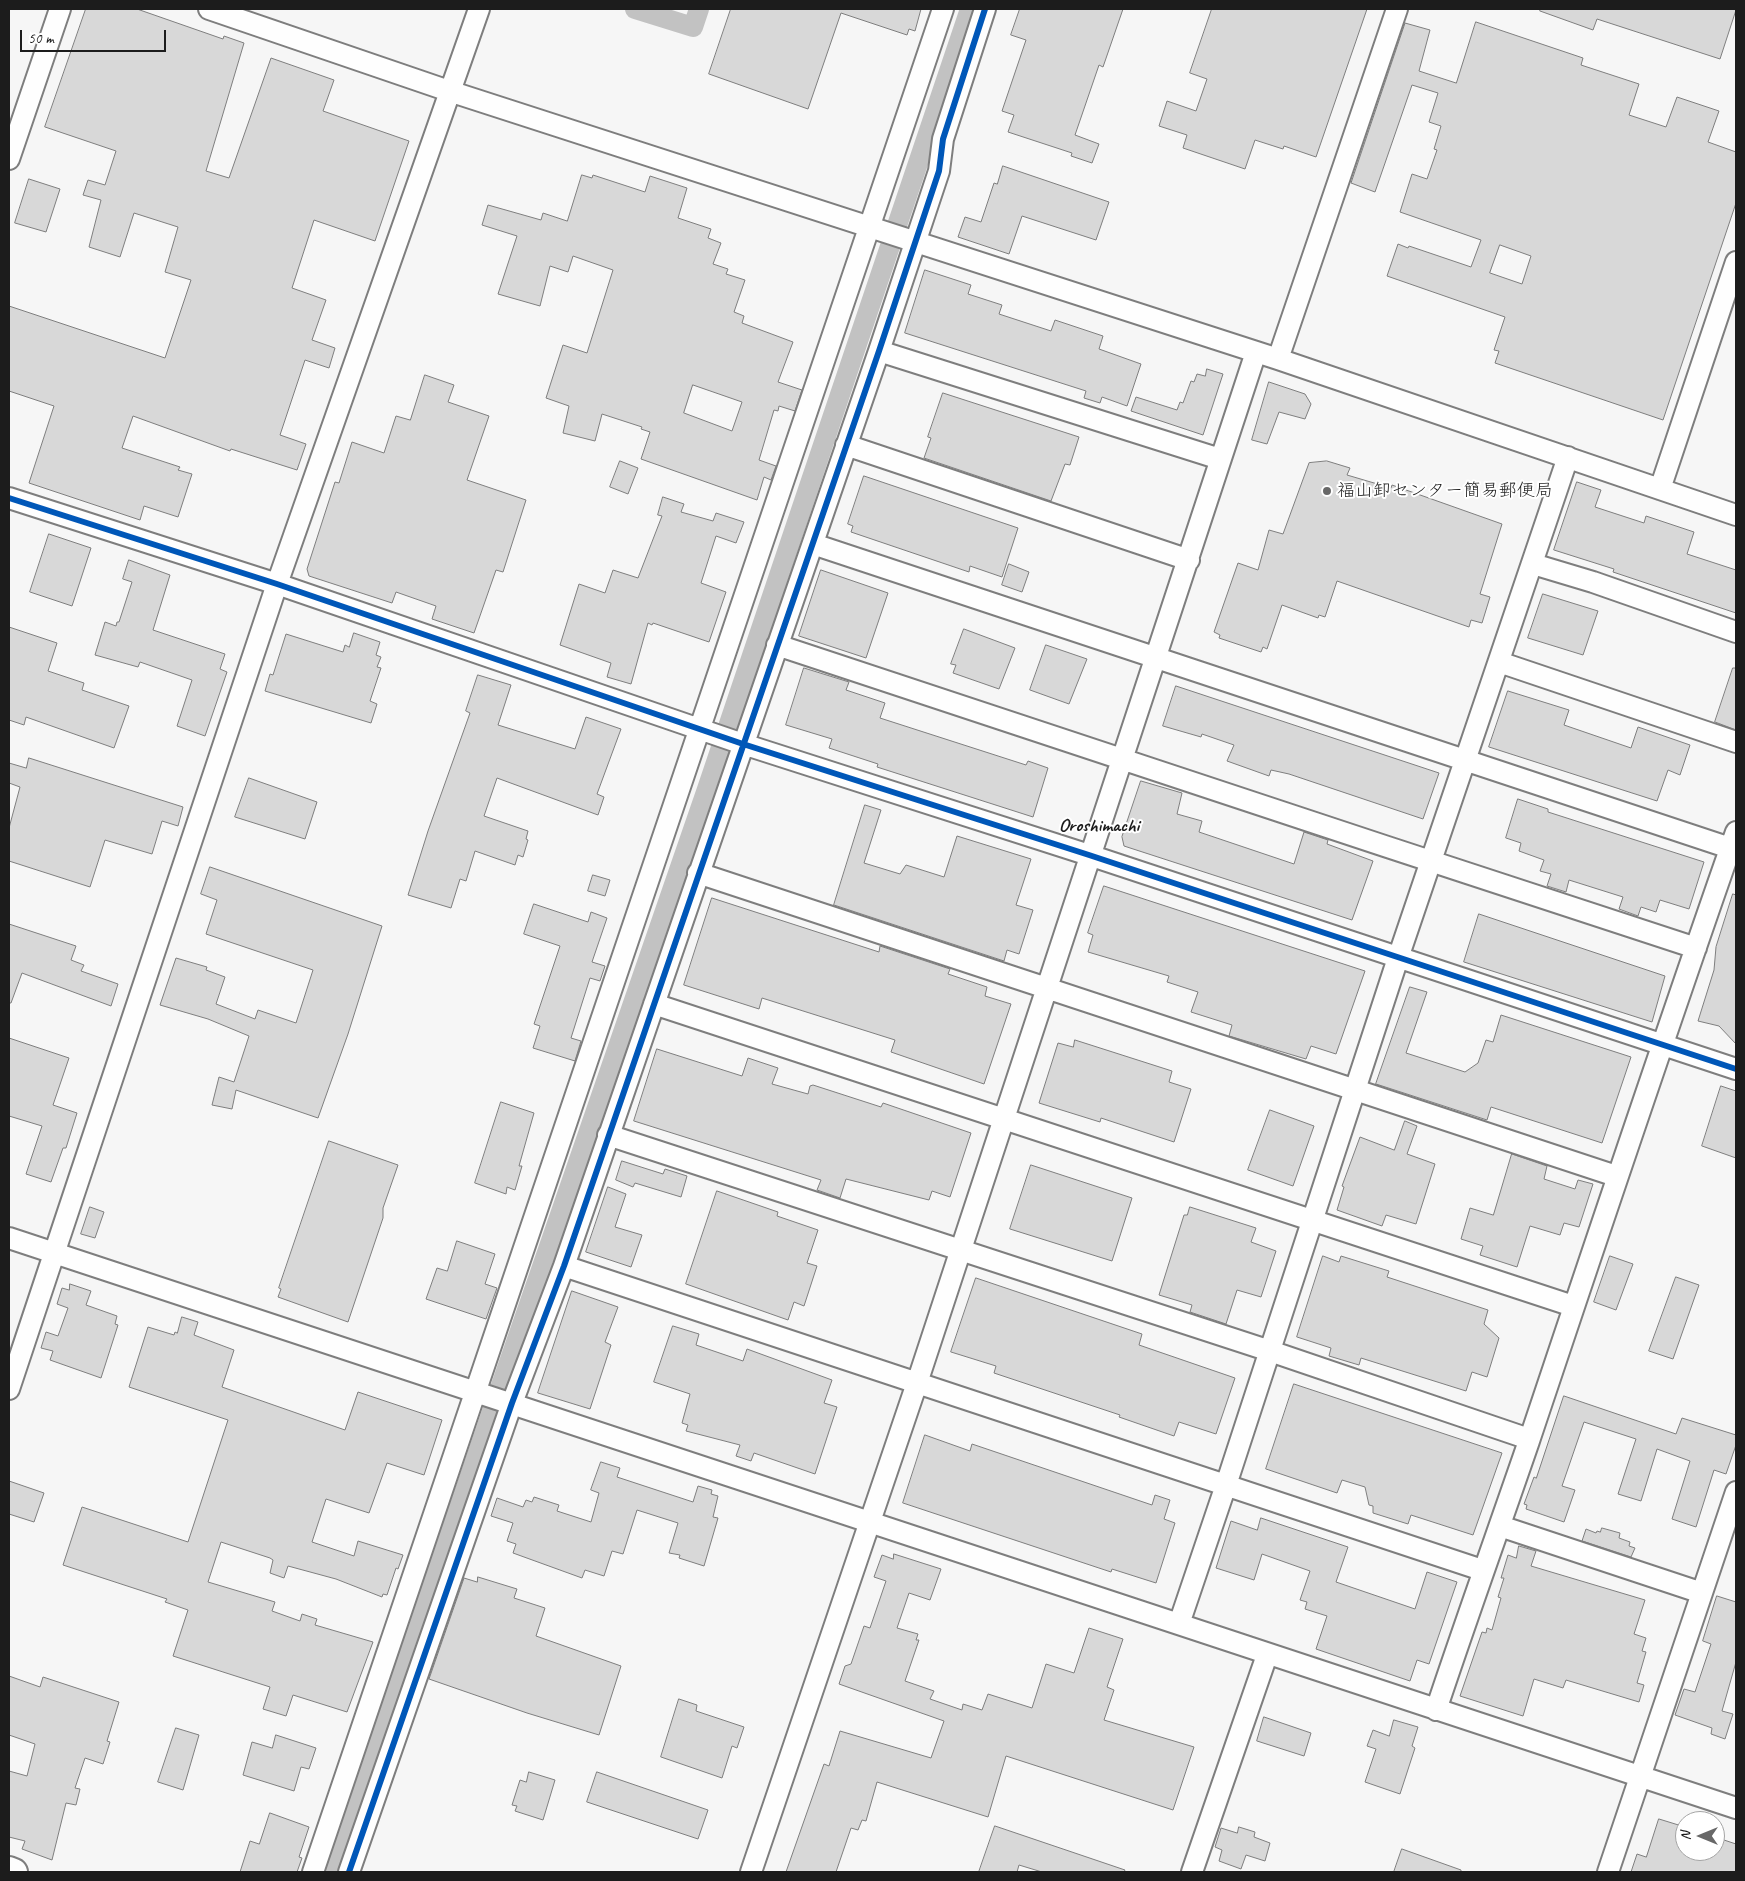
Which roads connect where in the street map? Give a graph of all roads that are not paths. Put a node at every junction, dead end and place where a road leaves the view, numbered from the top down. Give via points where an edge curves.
1 (60, 9) edge
2 (209, 9) edge
3 (479, 9) edge
4 (943, 9) edge
5 (985, 9) edge
6 (1397, 9) edge
7 (449, 91) junction
8 (9, 159) edge
9 (874, 229) junction
10 (910, 240) junction
11 (1736, 262) edge
12 (879, 352) junction
13 (1256, 352) junction
14 (1278, 359) junction
15 (846, 446) junction
16 (1568, 457) junction
17 (1220, 459) junction
18 (1660, 489) junction
19 (9, 498) edge
20 (1736, 515) edge
21 (813, 544) junction
22 (1189, 560) junction
23 (1532, 564) junction
24 (277, 584) junction
25 (1736, 632) edge
26 (777, 644) junction
27 (1157, 657) junction
28 (1499, 662) junction
29 (706, 731) junction
30 (1736, 742) edge
31 (738, 743) junction
32 (1124, 758) junction
33 (1466, 762) junction
34 (1733, 840) edge
35 (1089, 855) junction
36 (1431, 862) junction
37 (698, 873) junction
38 (1696, 948) junction
39 (1398, 958) junction
40 (1045, 990) junction
41 (654, 1004) junction
42 (1662, 1044) junction
43 (1736, 1068) edge
44 (1356, 1090) junction
45 (1004, 1118) junction
46 (608, 1135) junction
47 (1616, 1176) junction
48 (1312, 1222) junction
49 (9, 1238) edge
50 (960, 1250) junction
51 (55, 1253) junction
52 (564, 1266) junction
53 (1573, 1306) junction
54 (1270, 1351) junction
55 (917, 1383) junction
56 (9, 1389) edge
57 (480, 1393) junction
58 (509, 1402) junction
59 (1529, 1439) junction
60 (1226, 1485) junction
61 (1736, 1492) edge
62 (871, 1521) junction
63 (1500, 1526) junction
64 (1482, 1570) junction
65 (1702, 1593) junction
66 (1179, 1624) junction
67 (1267, 1655) junction
68 (1436, 1710) junction
69 (1641, 1777) junction
70 (1736, 1808) edge
71 (9, 1870) edge
72 (14, 1872) edge
73 (313, 1872) edge
74 (350, 1872) edge
75 (751, 1872) edge
76 (1192, 1872) edge
77 (1608, 1872) edge

1 - 8 street
2 - 7 street
3 - 7 street
4 - 9 street
5 - 10 street via 943,139 939,172
6 - 14 street
7 - 9 street
7 - 24 street
9 - 10 street
9 - 29 street
10 - 12 street
10 - 13 street
11 - 18 street
12 - 15 street
12 - 17 street
13 - 14 street
13 - 17 street
14 - 16 street
15 - 21 street
15 - 22 street
16 - 18 street
16 - 23 street
17 - 22 street
18 - 20 street
19 - 24 street
21 - 26 street
21 - 27 street
22 - 27 street
23 - 25 street
23 - 28 street
24 - 29 street
24 - 51 street
26 - 31 street
26 - 32 street
27 - 32 street
27 - 33 street
28 - 30 street
28 - 33 street
29 - 31 street
29 - 57 street
31 - 35 street
31 - 37 street
32 - 35 street
32 - 36 street
33 - 34 street
33 - 36 street
34 - 38 street
35 - 39 street
35 - 40 street
36 - 38 street
36 - 39 street
37 - 40 street
37 - 41 street
38 - 42 street
39 - 42 street
39 - 44 street
40 - 44 street
40 - 45 street
41 - 45 street
41 - 46 street
42 - 43 street
42 - 47 street
44 - 47 street
44 - 48 street
45 - 48 street
45 - 50 street
46 - 50 street
46 - 52 street
47 - 53 street
48 - 53 street
48 - 54 street
49 - 51 street
50 - 54 street
50 - 55 street
51 - 56 street
51 - 57 street
52 - 55 street
52 - 58 street
53 - 59 street
54 - 59 street
54 - 60 street
55 - 60 street
55 - 62 street
57 - 58 street
57 - 73 street
58 - 62 street
58 - 74 street
59 - 63 street
60 - 64 street
60 - 66 street
61 - 65 street
62 - 66 street
62 - 75 street
63 - 64 street
63 - 65 street
64 - 68 street
65 - 69 street
66 - 67 street
67 - 68 street
67 - 76 street
68 - 69 street
69 - 70 street
69 - 77 street
71 - 72 main road

